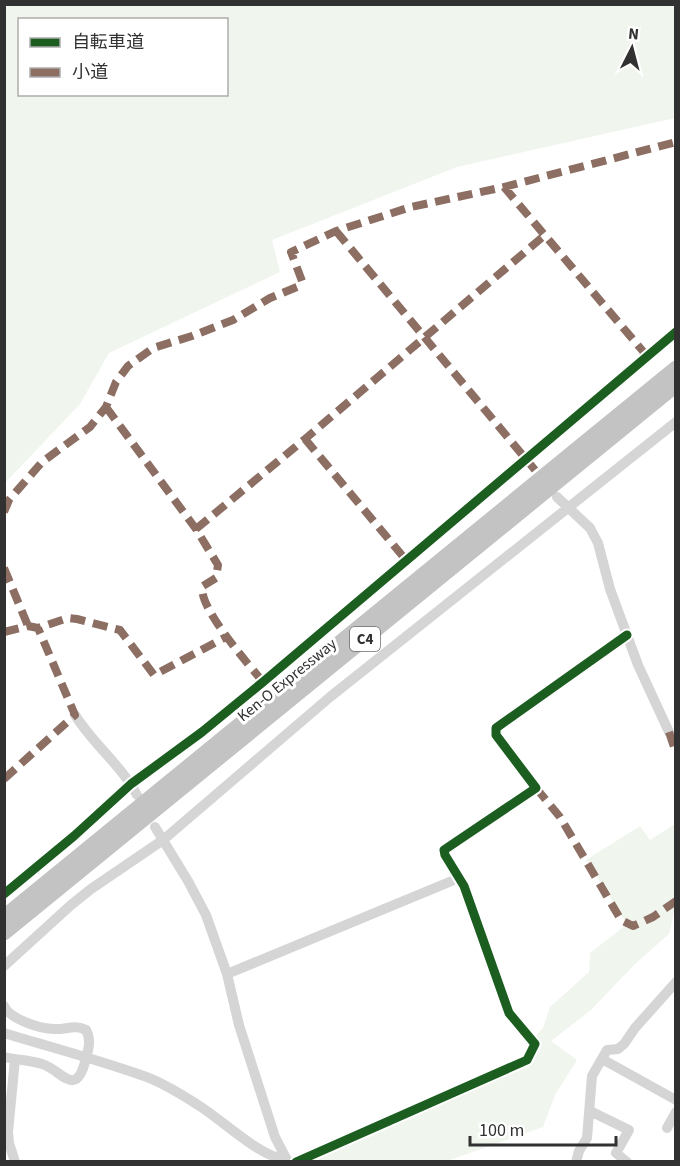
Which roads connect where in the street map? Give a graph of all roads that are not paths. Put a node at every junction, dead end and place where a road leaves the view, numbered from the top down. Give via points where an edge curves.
1 (675, 332) edge
2 (675, 368) edge
3 (675, 385) edge
4 (674, 428) edge
5 (557, 497) dead end
6 (569, 507) junction
7 (627, 635) junction
8 (75, 716) dead end
9 (669, 732) dead end
10 (131, 784) junction
11 (137, 795) dead end
12 (155, 826) dead end
13 (163, 840) junction
14 (459, 878) junction
15 (54, 892) junction
16 (4, 894) edge
17 (4, 917) edge
18 (4, 933) edge
19 (4, 942) edge
20 (4, 966) edge
21 (227, 974) junction
22 (675, 982) edge
23 (4, 1006) edge
24 (4, 1033) edge
25 (10, 1058) edge
26 (86, 1059) junction
27 (602, 1059) junction
28 (675, 1100) edge
29 (590, 1111) junction
30 (675, 1112) edge
31 (667, 1128) dead end
32 (15, 1161) edge
33 (290, 1161) edge
34 (576, 1161) edge
35 (627, 1161) edge

1 - 10 street via 263,682
2 - 17 highway, Ken-O Expressway / C4
3 - 15 highway, Ken-O Expressway / C4
4 - 6 street
5 - 6 street
6 - 7 street via 590,528 598,543
6 - 13 street via 339,690
7 - 9 street
7 - 14 street via 496,728 496,735 536,788 444,850
8 - 10 street
10 - 11 street
10 - 16 street
12 - 13 street
13 - 20 street via 91,889
13 - 21 street via 206,915
14 - 21 street
14 - 33 street via 510,1013 535,1044 527,1060
15 - 18 highway, Ken-O Expressway / C4
15 - 19 highway
21 - 33 street via 275,1137
22 - 27 street via 624,1044 607,1050
23 - 26 street via 15,1017 48,1029 86,1030
24 - 26 street
25 - 26 street via 43,1064 69,1080 81,1072
25 - 32 street via 8,1132
26 - 33 street via 143,1075 216,1116 266,1154
27 - 28 street
27 - 29 street via 592,1076
29 - 34 street via 587,1138
29 - 35 street via 629,1130 616,1153
30 - 31 street

